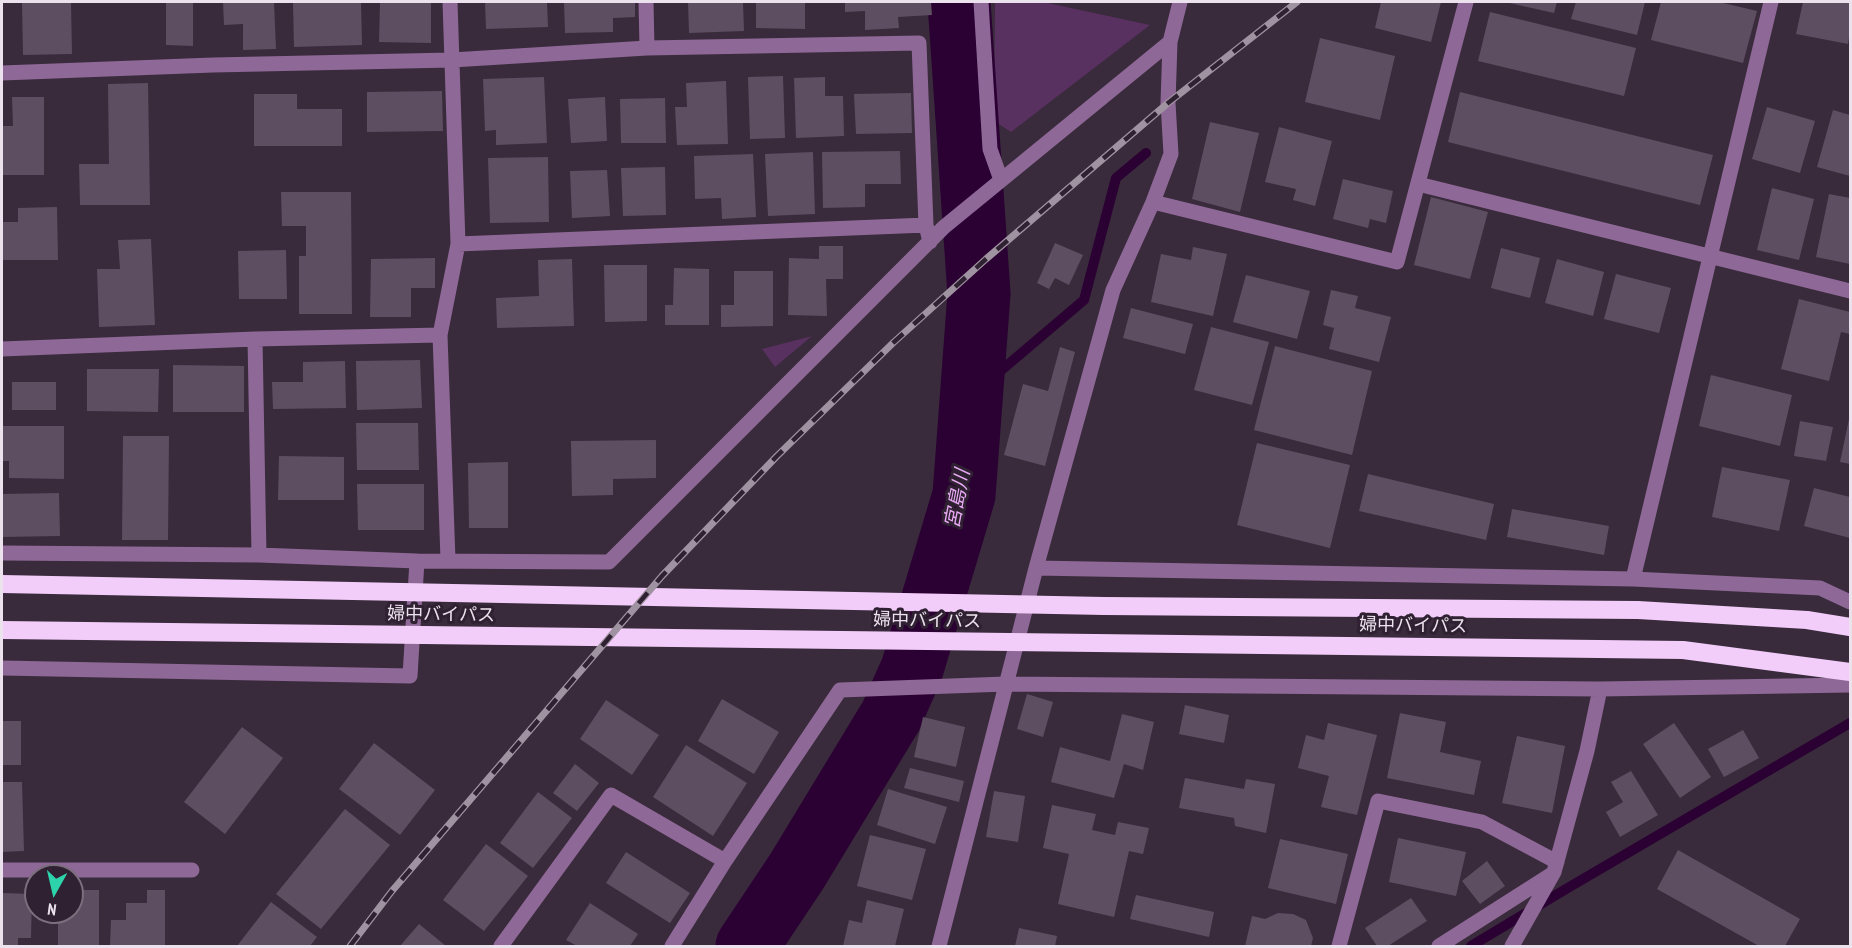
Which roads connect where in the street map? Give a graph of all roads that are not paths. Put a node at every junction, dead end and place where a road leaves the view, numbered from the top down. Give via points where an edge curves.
1 (450, 2) edge
2 (646, 2) edge
3 (981, 2) edge
4 (1180, 2) edge
5 (1466, 2) edge
6 (1771, 2) edge
7 (1170, 42) junction
8 (647, 48) junction
9 (452, 60) junction
10 (2, 73) edge
11 (1001, 180) junction
12 (1418, 184) junction
13 (1153, 202) junction
14 (926, 225) junction
15 (930, 242) junction
16 (458, 244) junction
17 (1710, 257) junction
18 (1851, 291) edge
19 (440, 335) junction
20 (255, 339) junction
21 (2, 349) edge
22 (2, 553) edge
23 (259, 555) junction
24 (448, 560) junction
25 (417, 561) junction
26 (1036, 568) junction
27 (1633, 579) junction
28 (2, 584) edge
29 (1851, 602) edge
30 (1851, 627) edge
31 (2, 630) edge
32 (2, 668) edge
33 (1851, 672) edge
34 (1006, 684) junction
35 (1851, 684) edge
36 (1600, 689) junction
37 (725, 861) junction
38 (1556, 867) junction
39 (2, 870) edge
40 (192, 870) dead end
41 (501, 946) edge
42 (672, 946) edge
43 (939, 946) edge
44 (1339, 946) edge
45 (1439, 946) edge
46 (1512, 946) edge

1 - 9 street
2 - 8 street
3 - 11 street via 990,149
4 - 7 street
5 - 12 street
6 - 17 street
7 - 11 street
7 - 13 street via 1171,154
8 - 9 street
8 - 14 street via 919,43
9 - 10 street
9 - 16 street
11 - 15 street
12 - 13 street via 1397,262
12 - 17 street
13 - 26 street via 1113,290
14 - 15 street
14 - 16 street
15 - 24 street via 609,562
16 - 19 street
17 - 18 street
17 - 27 street
19 - 20 street
19 - 24 street
20 - 21 street
20 - 23 street
22 - 23 street
23 - 25 street
24 - 25 street
25 - 32 street via 410,676
26 - 27 street
26 - 34 street
27 - 29 street via 1820,588
28 - 30 highway, 婦中バイパス via 1104,606 1638,610 1807,620
31 - 33 highway, 婦中バイパス via 1683,650
34 - 36 street
34 - 37 street via 840,690
34 - 43 street
35 - 36 street
36 - 38 street
37 - 41 street via 611,795
37 - 42 street
38 - 44 street via 1482,822 1378,801
38 - 45 street
38 - 46 street
39 - 40 street

